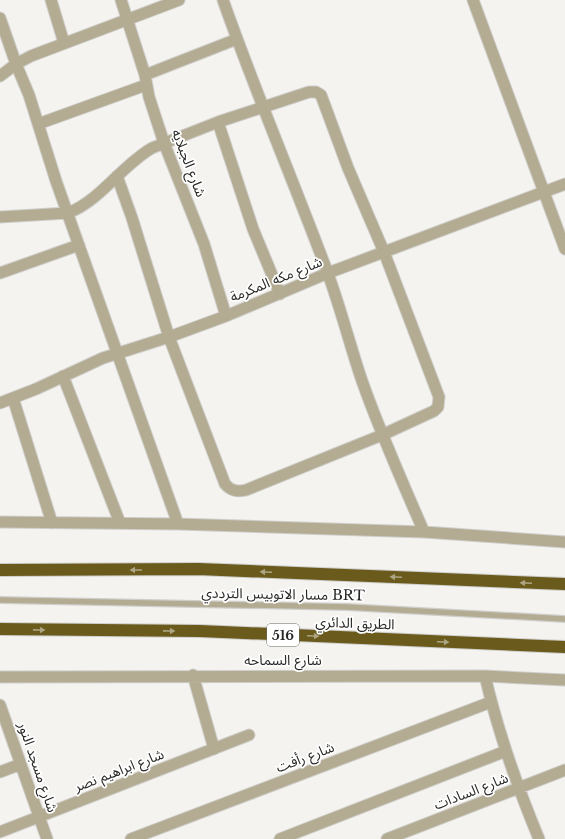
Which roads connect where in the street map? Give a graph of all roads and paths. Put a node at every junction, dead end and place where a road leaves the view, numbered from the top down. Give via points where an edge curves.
1 (51, 0) edge
2 (121, 0) edge
3 (179, 0) edge
4 (223, 0) edge
5 (473, 0) edge
6 (0, 18) edge
7 (128, 19) junction
8 (237, 38) junction
9 (64, 43) junction
10 (16, 64) junction
11 (0, 76) edge
12 (145, 80) junction
13 (263, 107) junction
14 (218, 122) junction
15 (38, 124) junction
16 (164, 143) junction
17 (117, 176) junction
18 (565, 184) edge
19 (544, 191) junction
20 (68, 213) junction
21 (0, 217) edge
22 (79, 245) junction
23 (565, 249) edge
24 (384, 252) junction
25 (0, 273) edge
26 (328, 273) junction
27 (280, 294) junction
28 (226, 316) junction
29 (169, 337) junction
30 (117, 353) junction
31 (63, 376) junction
32 (13, 398) junction
33 (0, 404) edge
34 (382, 435) junction
35 (0, 522) edge
36 (52, 523) junction
37 (120, 523) junction
38 (178, 524) junction
39 (424, 532) junction
40 (565, 542) edge
41 (0, 570) edge
42 (565, 584) edge
43 (0, 600) edge
44 (565, 619) edge
45 (0, 629) edge
46 (565, 647) edge
47 (193, 675) junction
48 (485, 676) junction
49 (0, 677) edge
50 (565, 680) edge
51 (491, 702) junction
52 (1, 711) edge
53 (249, 735) dead end
54 (214, 749) junction
55 (506, 752) junction
56 (21, 764) junction
57 (565, 770) edge
58 (0, 772) edge
59 (518, 788) junction
60 (39, 817) junction
61 (0, 832) edge
62 (47, 839) edge
63 (131, 839) edge
64 (280, 839) edge
65 (387, 839) edge
66 (539, 839) edge

1 - 9 street
2 - 7 street, شارع الجبلايه
3 - 7 street
4 - 8 street
5 - 19 street
6 - 10 street
7 - 9 street
7 - 12 street, شارع الجبلايه
8 - 12 street
8 - 13 street
9 - 10 street
10 - 11 street
10 - 15 street
12 - 15 street
12 - 16 street, شارع الجبلايه
13 - 14 street
13 - 24 street via 309,92 321,95 348,168
13 - 26 street
14 - 16 street
14 - 27 street via 253,229
15 - 20 street
16 - 17 street via 142,154
16 - 28 street, شارع الجبلايه via 206,249
17 - 20 street via 85,205
17 - 29 street
18 - 19 street, شارع مكه المكرمة
19 - 23 street
19 - 24 street, شارع مكه المكرمة
20 - 21 street
20 - 22 street
22 - 25 street
22 - 30 street
24 - 26 street, شارع مكه المكرمة
24 - 34 street via 439,402 434,411
26 - 27 street, شارع مكه المكرمة
26 - 34 street
27 - 28 street, شارع مكه المكرمة
28 - 29 street, شارع مكه المكرمة
29 - 30 street, شارع مكه المكرمة
29 - 34 street via 229,489 246,490
30 - 31 street, شارع مكه المكرمة
30 - 38 street
31 - 32 street, شارع مكه المكرمة
31 - 37 street
32 - 33 street, شارع مكه المكرمة
32 - 36 street
34 - 39 street
35 - 36 street
36 - 37 street
37 - 38 street
38 - 39 street
39 - 40 street
42 -> 41 highway via 198,569
43 - 44 lane, مسار الاتوبيس الترددي BRT via 347,607
45 -> 46 highway, الطريق الدائري / 516 via 200,631
47 - 48 street, شارع السماحه
47 - 49 street, شارع السماحه
47 - 54 street
48 - 50 street, شارع السماحه
48 - 51 street
51 - 55 street
51 - 63 street, شارع رأفت
52 - 56 street, شارع مسجد النور
53 - 54 street, شارع ابراهيم نصر
54 - 60 street, شارع ابراهيم نصر
55 - 59 street
55 - 64 street
56 - 58 street
56 - 60 street, شارع مسجد النور
57 - 59 street, شارع السادات
59 - 65 street, شارع السادات
59 - 66 street
60 - 61 street, شارع ابراهيم نصر
60 - 62 street, شارع مسجد النور

